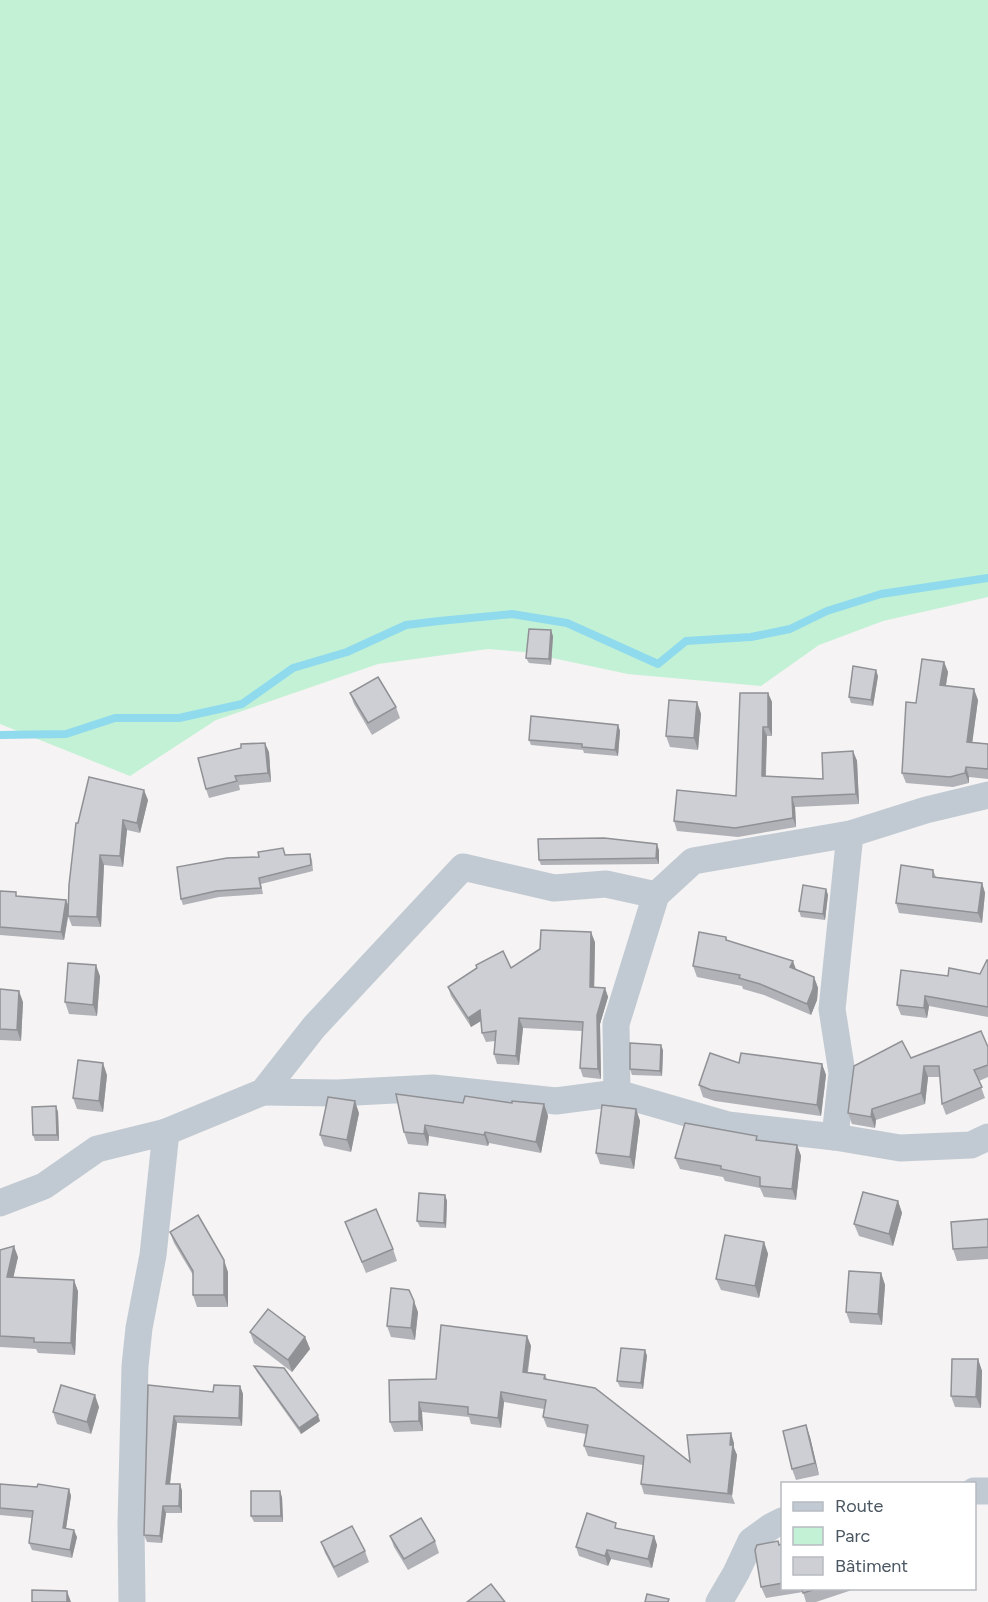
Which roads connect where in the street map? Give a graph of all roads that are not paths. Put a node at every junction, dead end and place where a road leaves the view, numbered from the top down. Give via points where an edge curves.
1 (988, 795) edge
2 (850, 834) junction
3 (656, 895) junction
4 (263, 1092) junction
5 (617, 1092) junction
6 (166, 1132) junction
7 (835, 1137) junction
8 (988, 1137) edge
9 (0, 1203) edge
10 (781, 1522) edge
11 (132, 1602) edge
12 (719, 1602) edge

1 - 2 street
2 - 3 street via 693,861
2 - 7 street via 832,1009 842,1073
3 - 4 street via 606,884 554,888 464,867 314,1027
3 - 5 street via 616,1024
4 - 5 street via 434,1088 556,1101
4 - 6 street
5 - 7 street via 728,1125
6 - 9 street via 97,1149 44,1186
6 - 11 street via 153,1255 135,1366
7 - 8 street via 900,1148 971,1145
10 - 12 street via 751,1541

